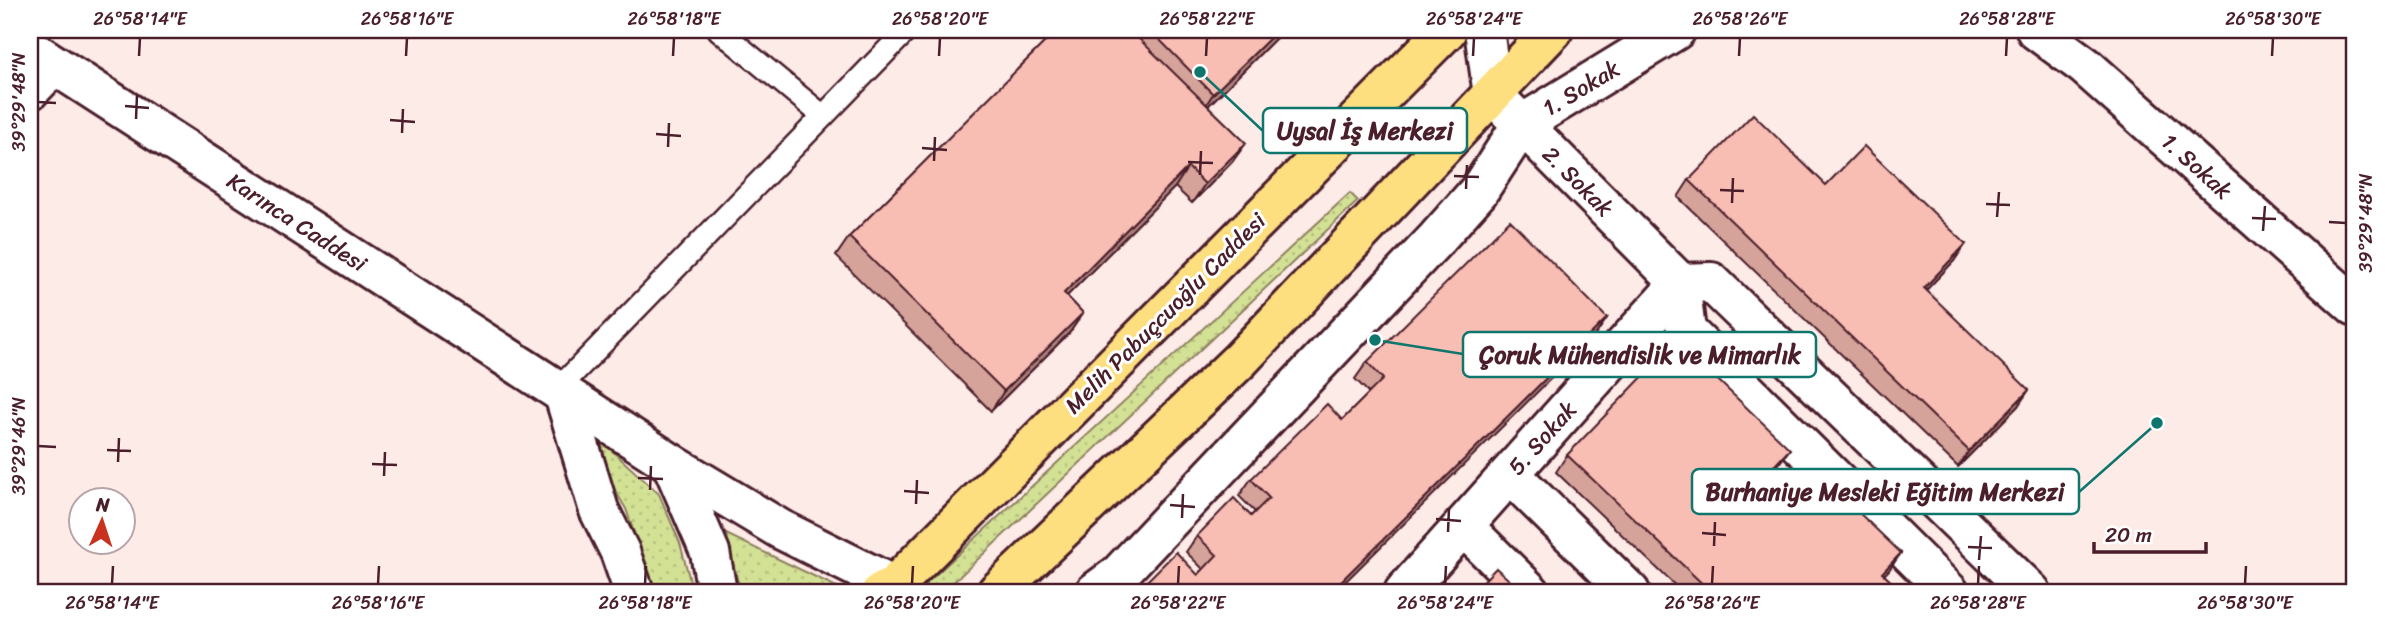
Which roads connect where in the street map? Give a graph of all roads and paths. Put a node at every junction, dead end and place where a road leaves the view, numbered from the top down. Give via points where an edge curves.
1 (719, 30) edge
2 (907, 30) edge
3 (1447, 30) edge
4 (1483, 30) edge
5 (1553, 30) edge
6 (1676, 30) edge
7 (2036, 30) edge
8 (38, 68) edge
9 (1493, 95) junction
10 (823, 116) junction
11 (1522, 124) junction
12 (1680, 283) junction
13 (2355, 306) edge
14 (561, 393) junction
15 (672, 464) junction
16 (1510, 474) junction
17 (1463, 526) junction
18 (887, 589) edge
19 (634, 592) edge
20 (717, 592) edge
21 (997, 592) edge
22 (1095, 592) edge
23 (1404, 592) edge
24 (1530, 592) edge
25 (1630, 592) edge
26 (1949, 592) edge
27 (2031, 592) edge

1 - 10 lane
2 - 10 lane
3 - 18 main road, Melih Pabuçcuoğlu Caddesi
4 - 9 street
5 - 9 main road
6 - 11 street, 1. Sokak
7 - 13 street, 1. Sokak via 2085,66
8 - 14 street, Karınca Caddesi
9 - 11 street, 2. Sokak
9 - 21 main road via 1240,360
10 - 14 lane
11 - 12 street, 2. Sokak
11 - 22 street via 1478,192 1437,238 1118,575
12 - 16 street, 5. Sokak
12 - 26 street via 1686,331
12 - 27 street via 1711,282
14 - 15 street, Karınca Caddesi
14 - 19 street via 599,510 621,552
15 - 18 street, Karınca Caddesi
15 - 20 street via 710,552
16 - 17 street, 5. Sokak
16 - 25 street
17 - 23 street, 5. Sokak
17 - 24 street

